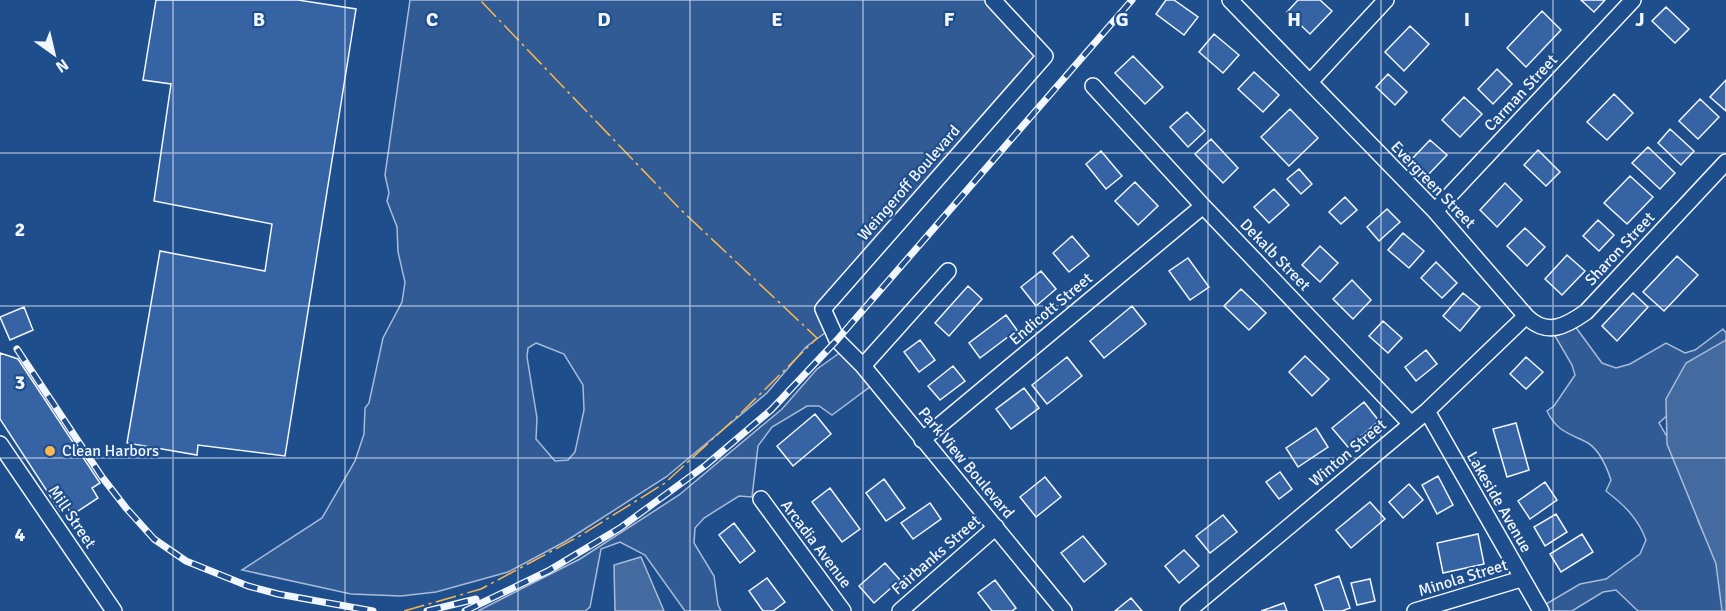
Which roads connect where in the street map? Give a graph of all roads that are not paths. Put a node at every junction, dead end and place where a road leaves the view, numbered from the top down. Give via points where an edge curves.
1 (993, 0) edge
2 (1230, 0) edge
3 (1386, 0) edge
4 (1633, 0) edge
5 (1310, 82) junction
6 (1093, 86) dead end
7 (1726, 162) edge
8 (1203, 206) junction
9 (1436, 211) junction
10 (948, 271) dead end
11 (1527, 316) junction
12 (837, 340) joint
13 (863, 366) junction
14 (1427, 411) junction
15 (1411, 424) junction
16 (922, 440) junction
17 (0, 444) edge
18 (760, 499) dead end
19 (996, 527) junction
20 (1521, 579) junction
21 (114, 611) edge
22 (843, 611) edge
23 (900, 611) edge
24 (1064, 611) edge
25 (1188, 611) edge
26 (1415, 611) edge
27 (1541, 611) edge

1 - 12 street, Weingeroff Boulevard via 1044,56 823,309
2 - 5 street, Evergreen Street
3 - 5 street
4 - 9 street, Carman Street
5 - 9 street, Evergreen Street
6 - 8 street, Dekalb Street
7 - 11 street, Sharon Street via 1586,312 1569,324 1550,328
8 - 15 street, Dekalb Street
8 - 16 street, Endicott Street
9 - 11 street, Evergreen Street
10 - 13 street
11 - 14 street, Winton Street
12 - 13 street, Park View Boulevard
13 - 16 street, Park View Boulevard
14 - 15 street, Winton Street
14 - 20 street, Lakeside Avenue
15 - 25 street, Winton Street
16 - 19 street, Park View Boulevard
17 - 21 street, Mill Street
18 - 22 street, Arcadia Avenue
19 - 23 street, Fairbanks Street
19 - 24 street, Park View Boulevard
20 - 26 street, Minola Street
20 - 27 street, Lakeside Avenue

